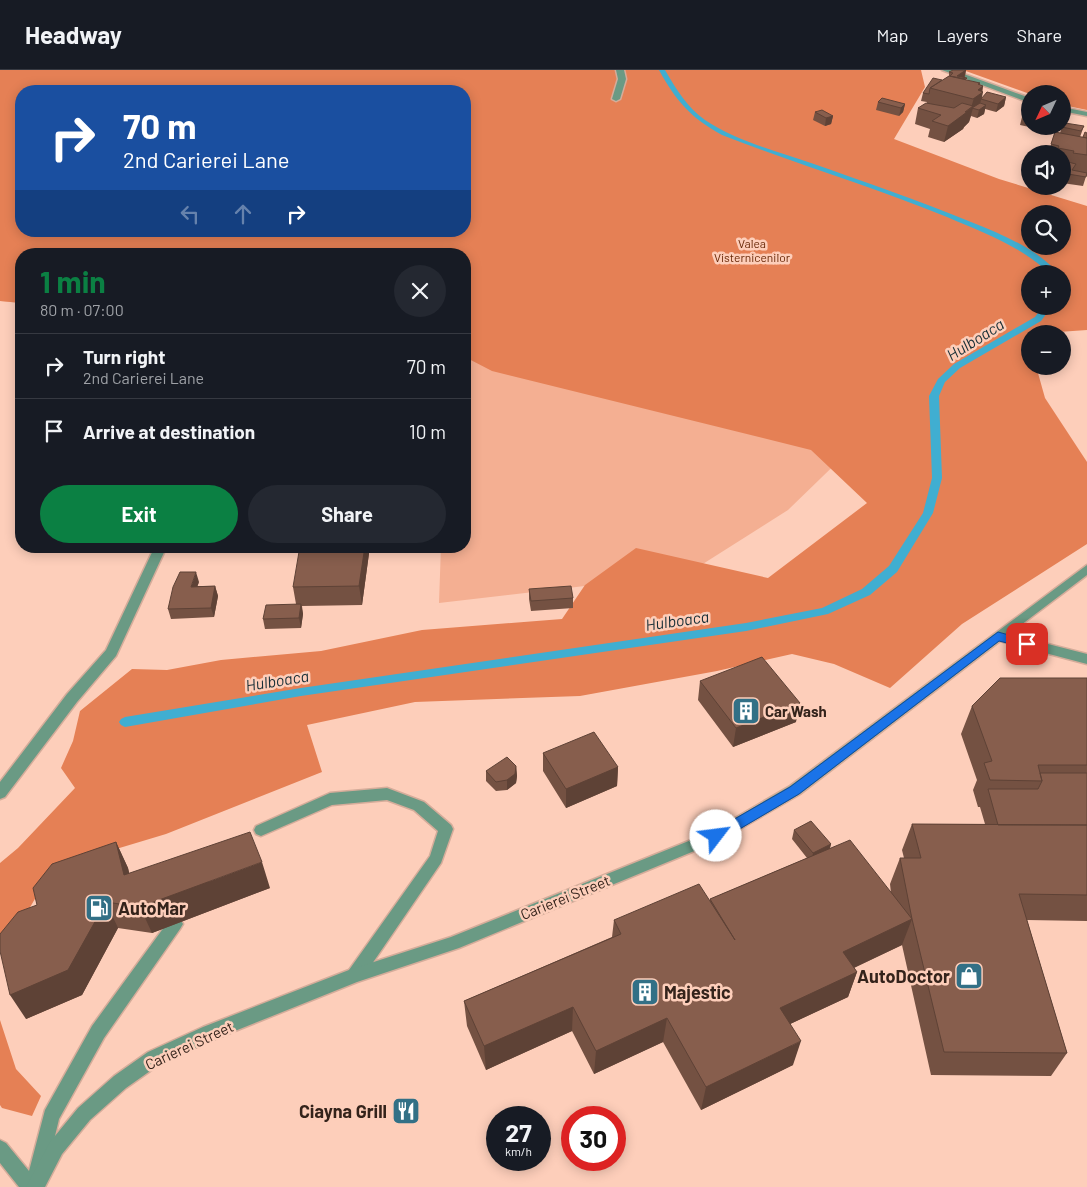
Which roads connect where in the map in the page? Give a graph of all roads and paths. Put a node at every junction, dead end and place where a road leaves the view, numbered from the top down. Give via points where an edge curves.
1 (620, 70) edge
2 (946, 70) edge
3 (1021, 97) edge
4 (616, 99) dead end
5 (1071, 111) edge
6 (1087, 114) edge
7 (157, 553) edge
8 (1087, 569) edge
9 (998, 636) junction
10 (1087, 659) edge
11 (0, 793) edge
12 (261, 830) dead end
13 (175, 924) dead end
14 (355, 975) junction
15 (0, 1149) edge
16 (33, 1187) edge

1 - 4 street via 622,79
2 - 3 street
5 - 6 street
7 - 11 street via 111,653 72,698
8 - 9 street, Carierei Street
9 - 10 street
9 - 14 street, Carierei Street via 795,790 716,836 453,943
12 - 14 street via 330,799 387,794 419,806 446,828 436,859
13 - 16 street via 98,1032 51,1116
14 - 16 street, Carierei Street via 154,1058 84,1114 56,1148
15 - 16 street

